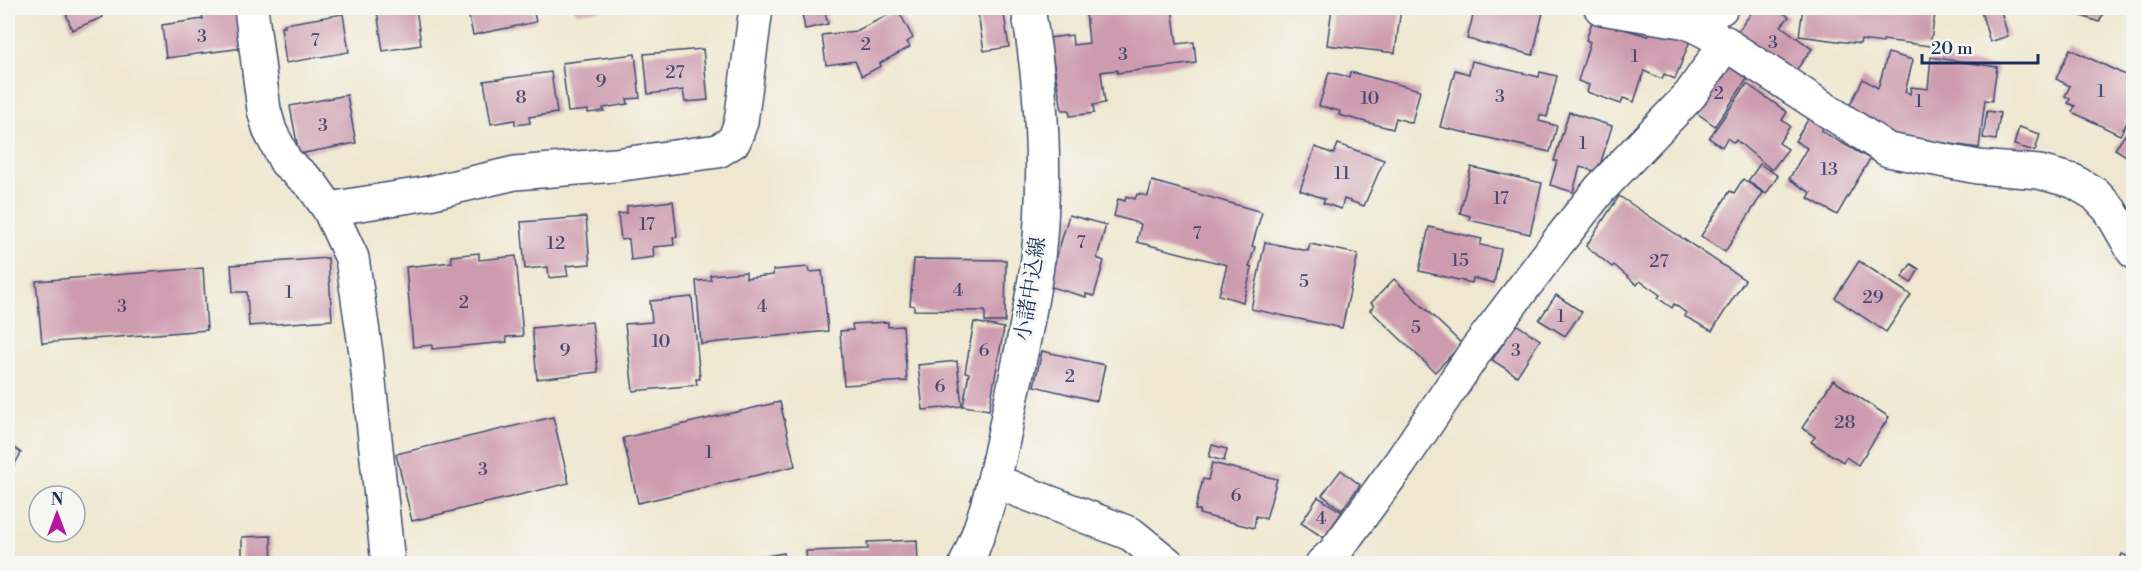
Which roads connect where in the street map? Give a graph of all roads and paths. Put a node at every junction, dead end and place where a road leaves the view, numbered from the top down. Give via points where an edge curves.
1 (252, 8) edge
2 (756, 8) edge
3 (1028, 8) edge
4 (1601, 8) edge
5 (1714, 20) edge
6 (329, 209) junction
7 (2133, 252) edge
8 (994, 481) junction
9 (388, 564) edge
10 (966, 564) edge
11 (1168, 564) edge
12 (1322, 564) edge

1 - 6 street via 270,131 286,162 312,185
2 - 6 street via 741,122 734,141 718,151 515,173 429,193
3 - 8 street, 小諸中込線 via 1041,133 1041,220 1032,299
4 - 5 street via 1687,22
5 - 7 street via 1888,150 1978,167 2039,172 2073,181 2095,194 2110,210
5 - 12 street via 1690,95 1600,189 1558,242 1477,349 1400,464
6 - 9 street via 352,258
8 - 10 street, 小諸中込線
8 - 11 street via 1131,534

